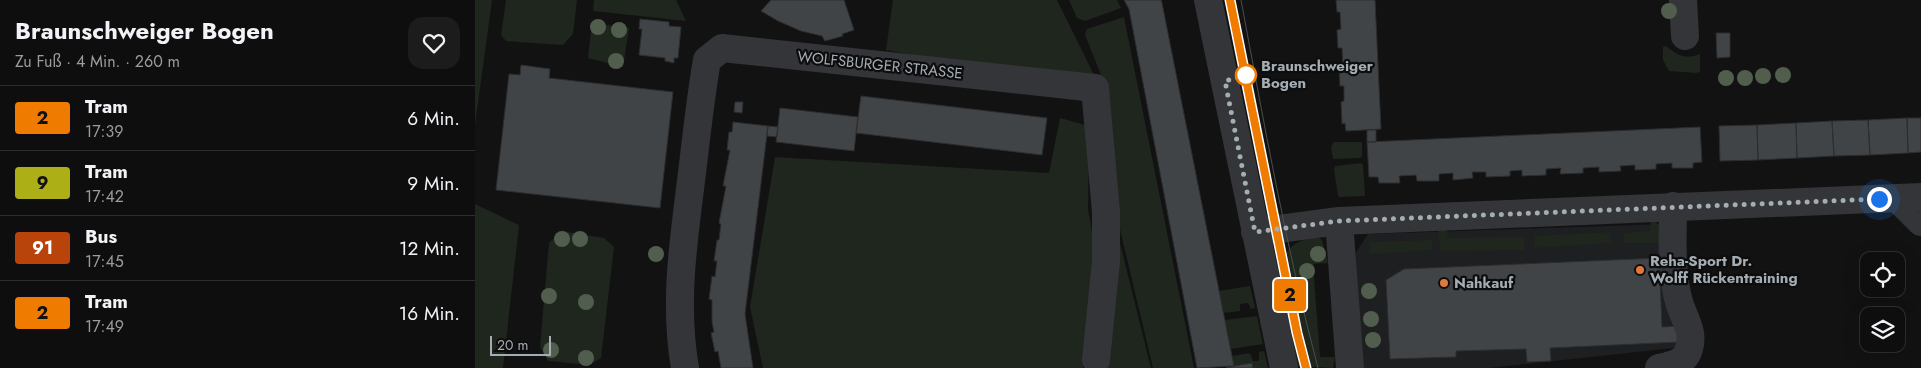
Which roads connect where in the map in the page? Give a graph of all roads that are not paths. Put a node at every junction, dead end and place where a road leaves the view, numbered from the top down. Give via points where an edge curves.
1 (1209, 0) edge
2 (1683, 0) edge
3 (1685, 36) dead end
4 (1909, 197) edge
5 (1673, 206) junction
6 (1339, 221) junction
7 (1921, 222) edge
8 (1255, 232) junction
9 (1096, 360) dead end
10 (685, 368) edge
11 (1284, 368) edge
12 (1350, 368) edge
13 (1659, 368) edge

1 - 8 street
2 - 3 street
4 - 5 street
4 - 7 street
5 - 6 street
5 - 13 street via 1676,287 1692,337 1689,351 1679,363
6 - 8 street
6 - 12 street
8 - 11 street
9 - 10 street, WOLFSBURGER STRASSE via 1106,261 1107,212 1095,88 721,48 707,60 684,242 679,287 680,341

